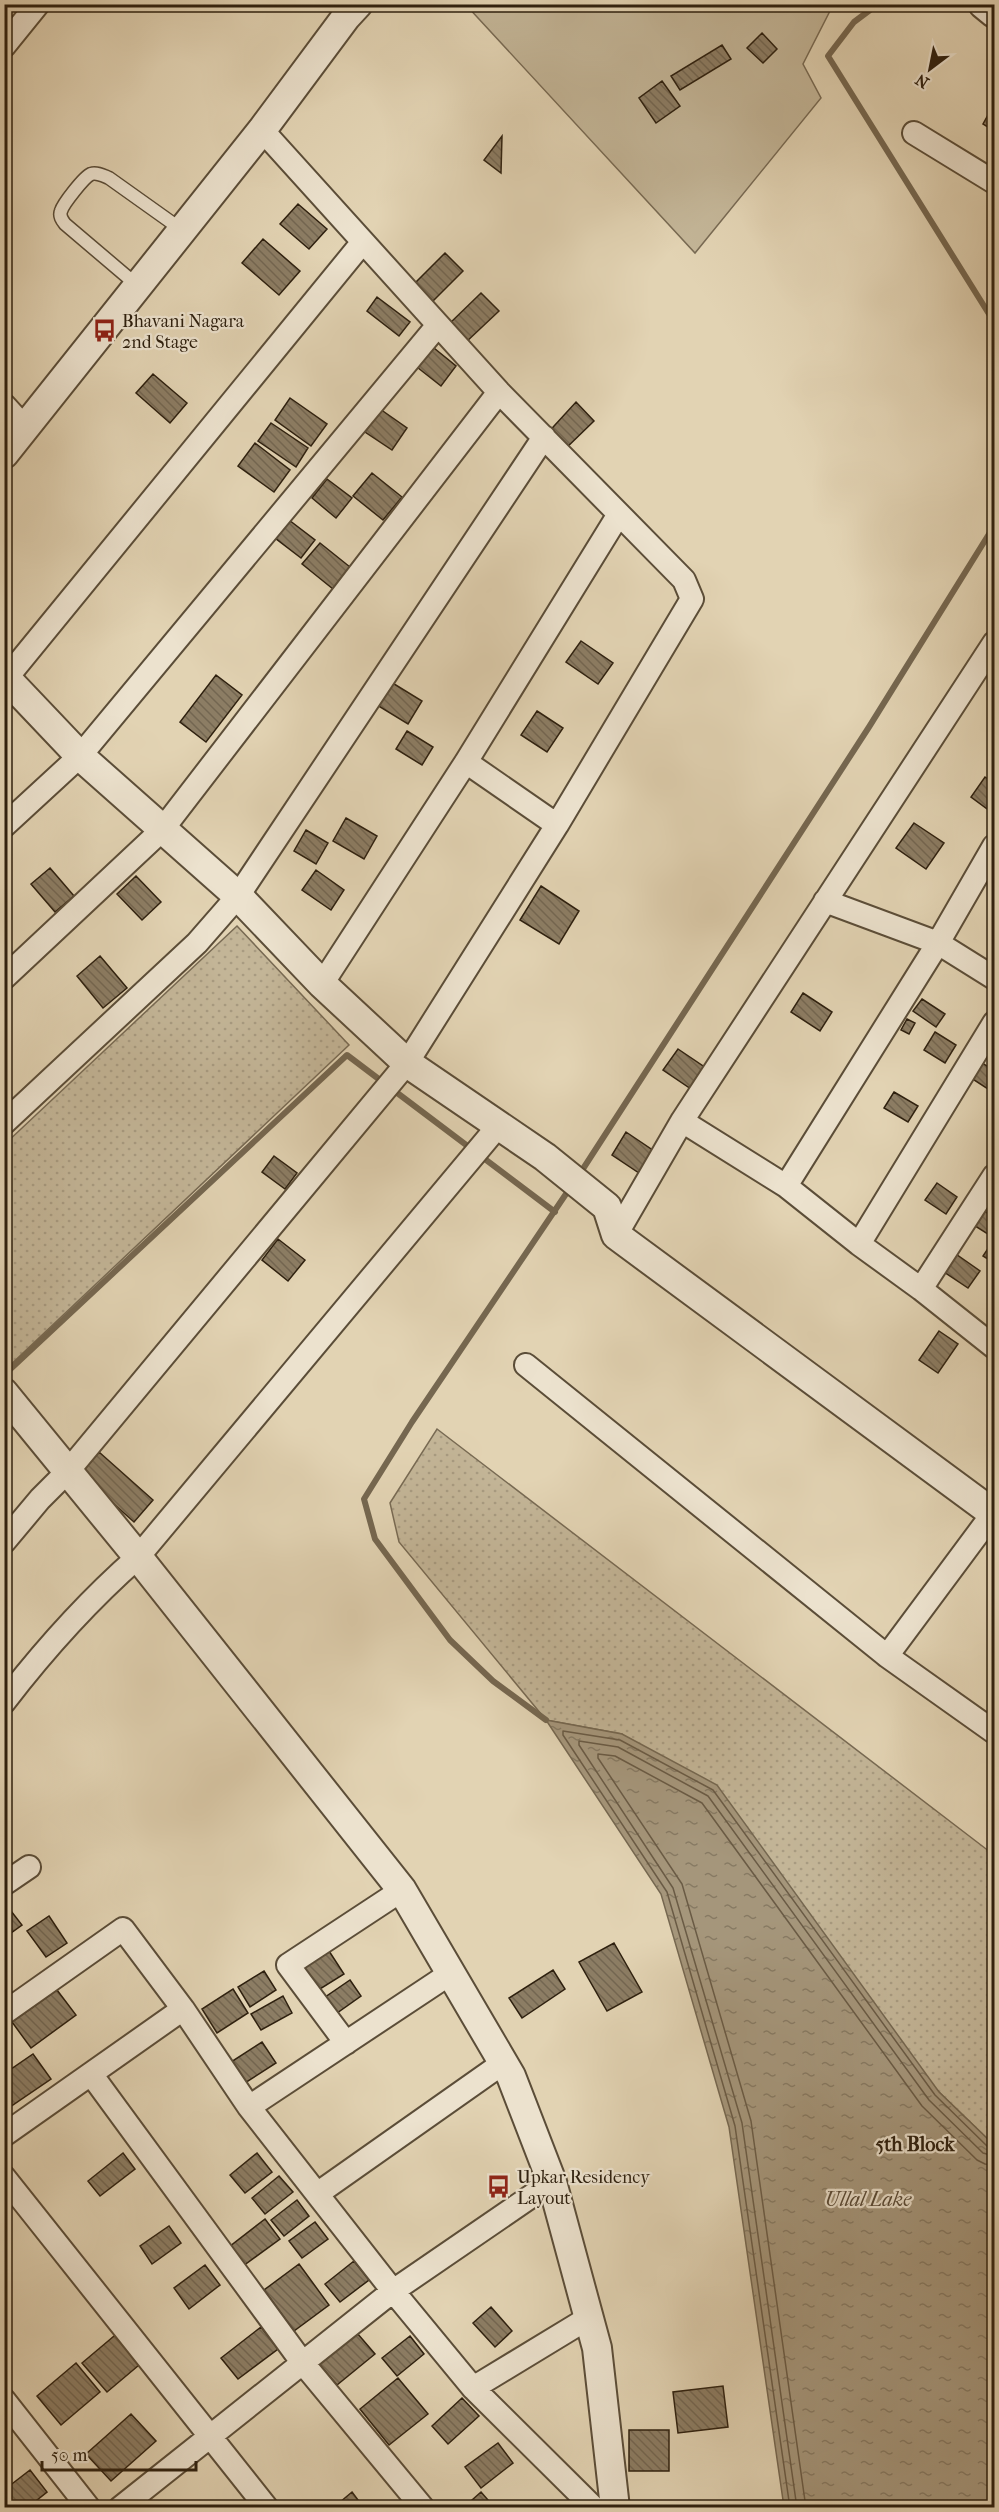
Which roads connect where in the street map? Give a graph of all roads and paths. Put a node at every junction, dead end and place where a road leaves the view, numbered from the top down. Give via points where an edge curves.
1 (38, 4) edge
2 (983, 4) edge
3 (346, 9) edge
4 (994, 13) edge
5 (4, 46) edge
6 (262, 130) junction
7 (914, 133) dead end
8 (994, 182) edge
9 (183, 231) junction
10 (362, 243) junction
11 (139, 287) junction
12 (438, 325) junction
13 (499, 392) junction
14 (4, 405) edge
15 (26, 429) junction
16 (544, 437) junction
17 (4, 454) edge
18 (619, 514) junction
19 (994, 643) edge
20 (5, 678) edge
21 (80, 756) junction
22 (466, 762) junction
23 (557, 825) junction
24 (4, 826) edge
25 (162, 830) junction
26 (991, 857) edge
27 (238, 896) junction
28 (825, 901) junction
29 (938, 943) junction
30 (4, 978) edge
31 (994, 978) edge
32 (322, 984) junction
33 (994, 1023) edge
34 (407, 1063) junction
35 (682, 1121) junction
36 (4, 1123) edge
37 (499, 1125) junction
38 (994, 1176) edge
39 (786, 1186) junction
40 (616, 1235) junction
41 (859, 1244) junction
42 (921, 1289) junction
43 (992, 1340) edge
44 (526, 1365) dead end
45 (4, 1393) edge
46 (68, 1471) junction
47 (994, 1513) edge
48 (4, 1542) edge
49 (138, 1557) junction
50 (887, 1656) junction
51 (4, 1702) edge
52 (994, 1732) edge
53 (29, 1867) dead end
54 (4, 1884) edge
55 (402, 1890) junction
56 (451, 1973) junction
57 (183, 2009) junction
58 (4, 2013) edge
59 (346, 2043) junction
60 (503, 2063) junction
61 (91, 2074) junction
62 (249, 2107) junction
63 (4, 2135) edge
64 (4, 2177) edge
65 (552, 2182) junction
66 (317, 2194) junction
67 (393, 2291) junction
68 (590, 2316) junction
69 (302, 2362) junction
70 (473, 2388) junction
71 (4, 2400) edge
72 (211, 2434) junction
73 (89, 2508) edge
74 (120, 2508) edge
75 (267, 2508) edge
76 (423, 2508) edge
77 (594, 2508) edge
78 (615, 2508) edge

1 - 5 street
2 - 4 street
3 - 6 street
6 - 9 street
6 - 10 street
7 - 8 street
9 - 11 street
9 - 11 lane via 109,178 91,174 84,179 60,217
10 - 12 street
10 - 20 street
11 - 15 street
12 - 13 street
12 - 21 street
13 - 16 street
13 - 25 street
14 - 15 street
15 - 17 street
16 - 18 street
16 - 27 street
18 - 22 street
18 - 23 street via 684,580 692,599
19 - 28 street
20 - 21 street
21 - 24 street
21 - 25 street
22 - 23 street
22 - 32 street
23 - 34 street
25 - 27 street
25 - 30 street
26 - 29 street
27 - 32 street
27 - 36 street via 197,943
28 - 29 street
28 - 35 street
29 - 31 street
29 - 39 street
32 - 34 street
33 - 41 street
34 - 37 street
34 - 46 street
35 - 39 street
35 - 40 street
37 - 40 street via 607,1207
37 - 49 street
38 - 42 street
39 - 41 street
40 - 47 street
41 - 42 street
42 - 43 street
44 - 50 street
45 - 46 street
46 - 48 street
46 - 49 street
47 - 50 street
49 - 51 street via 34,1663
49 - 55 street
50 - 52 street
53 - 54 street
55 - 56 street
55 - 59 street via 288,1965
56 - 59 street
56 - 60 street
57 - 58 street via 123,1929
57 - 61 street
57 - 62 street
59 - 62 street
60 - 65 street
60 - 66 street
61 - 63 street
61 - 69 street
62 - 66 street
64 - 72 street
65 - 67 street
65 - 68 street
66 - 67 street
67 - 69 street
67 - 70 street
68 - 70 street
68 - 78 street
69 - 72 street
69 - 76 street
70 - 77 street
71 - 73 street
72 - 74 street
72 - 75 street

